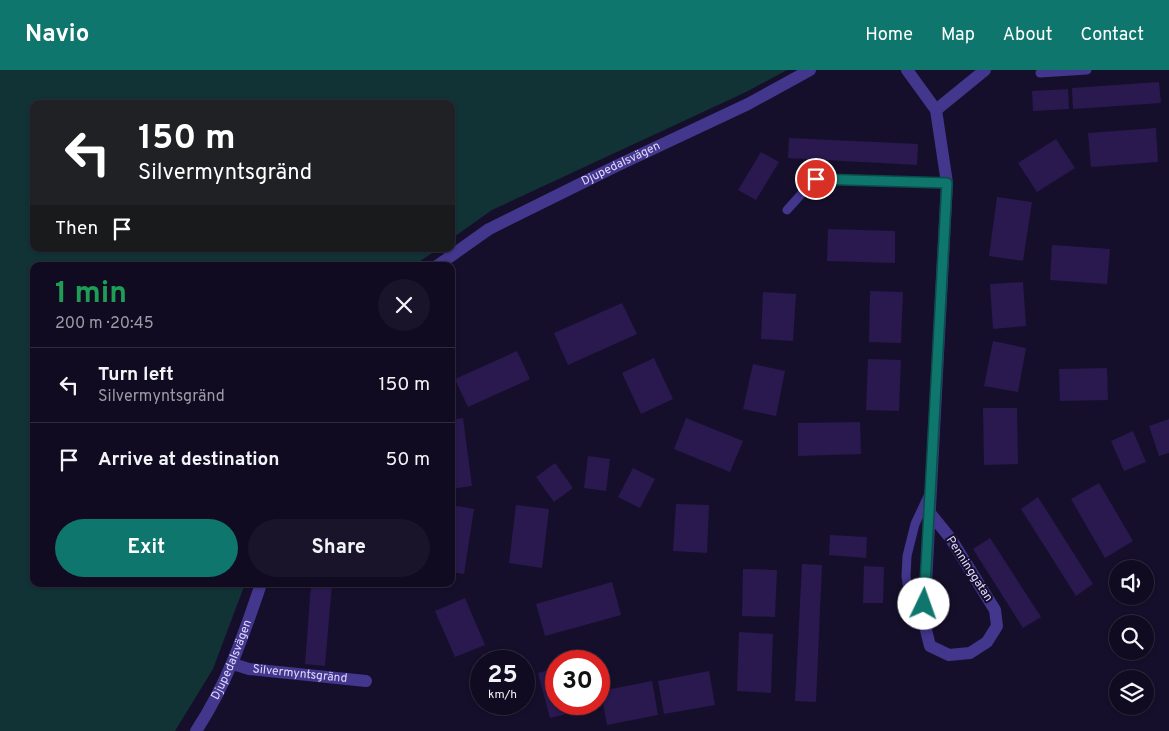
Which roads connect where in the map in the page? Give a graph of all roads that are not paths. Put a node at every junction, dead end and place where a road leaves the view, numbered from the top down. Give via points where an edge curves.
1 (810, 70) edge
2 (907, 70) edge
3 (984, 70) edge
4 (1087, 70) edge
5 (1040, 73) dead end
6 (936, 110) junction
7 (947, 183) junction
8 (787, 210) dead end
9 (443, 262) edge
10 (931, 489) junction
11 (930, 513) junction
12 (260, 587) edge
13 (926, 632) junction
14 (233, 664) junction
15 (366, 681) dead end
16 (196, 731) edge

1 - 9 street, Djupedalsvägen via 748,104 488,229
2 - 6 street, Penninggatan
3 - 6 street
4 - 5 lane
6 - 7 street, Penninggatan
7 - 8 lane via 816,179
7 - 10 street, Penninggatan
10 - 11 street, Penninggatan
10 - 13 lane via 915,524 906,576 910,604
11 - 13 street, Penninggatan
11 - 13 street, Penninggatan via 995,610 997,626 987,642 970,653 949,654 930,646
12 - 14 street, Djupedalsvägen
14 - 15 street, Silvermyntsgränd via 249,669
14 - 16 street, Djupedalsvägen

